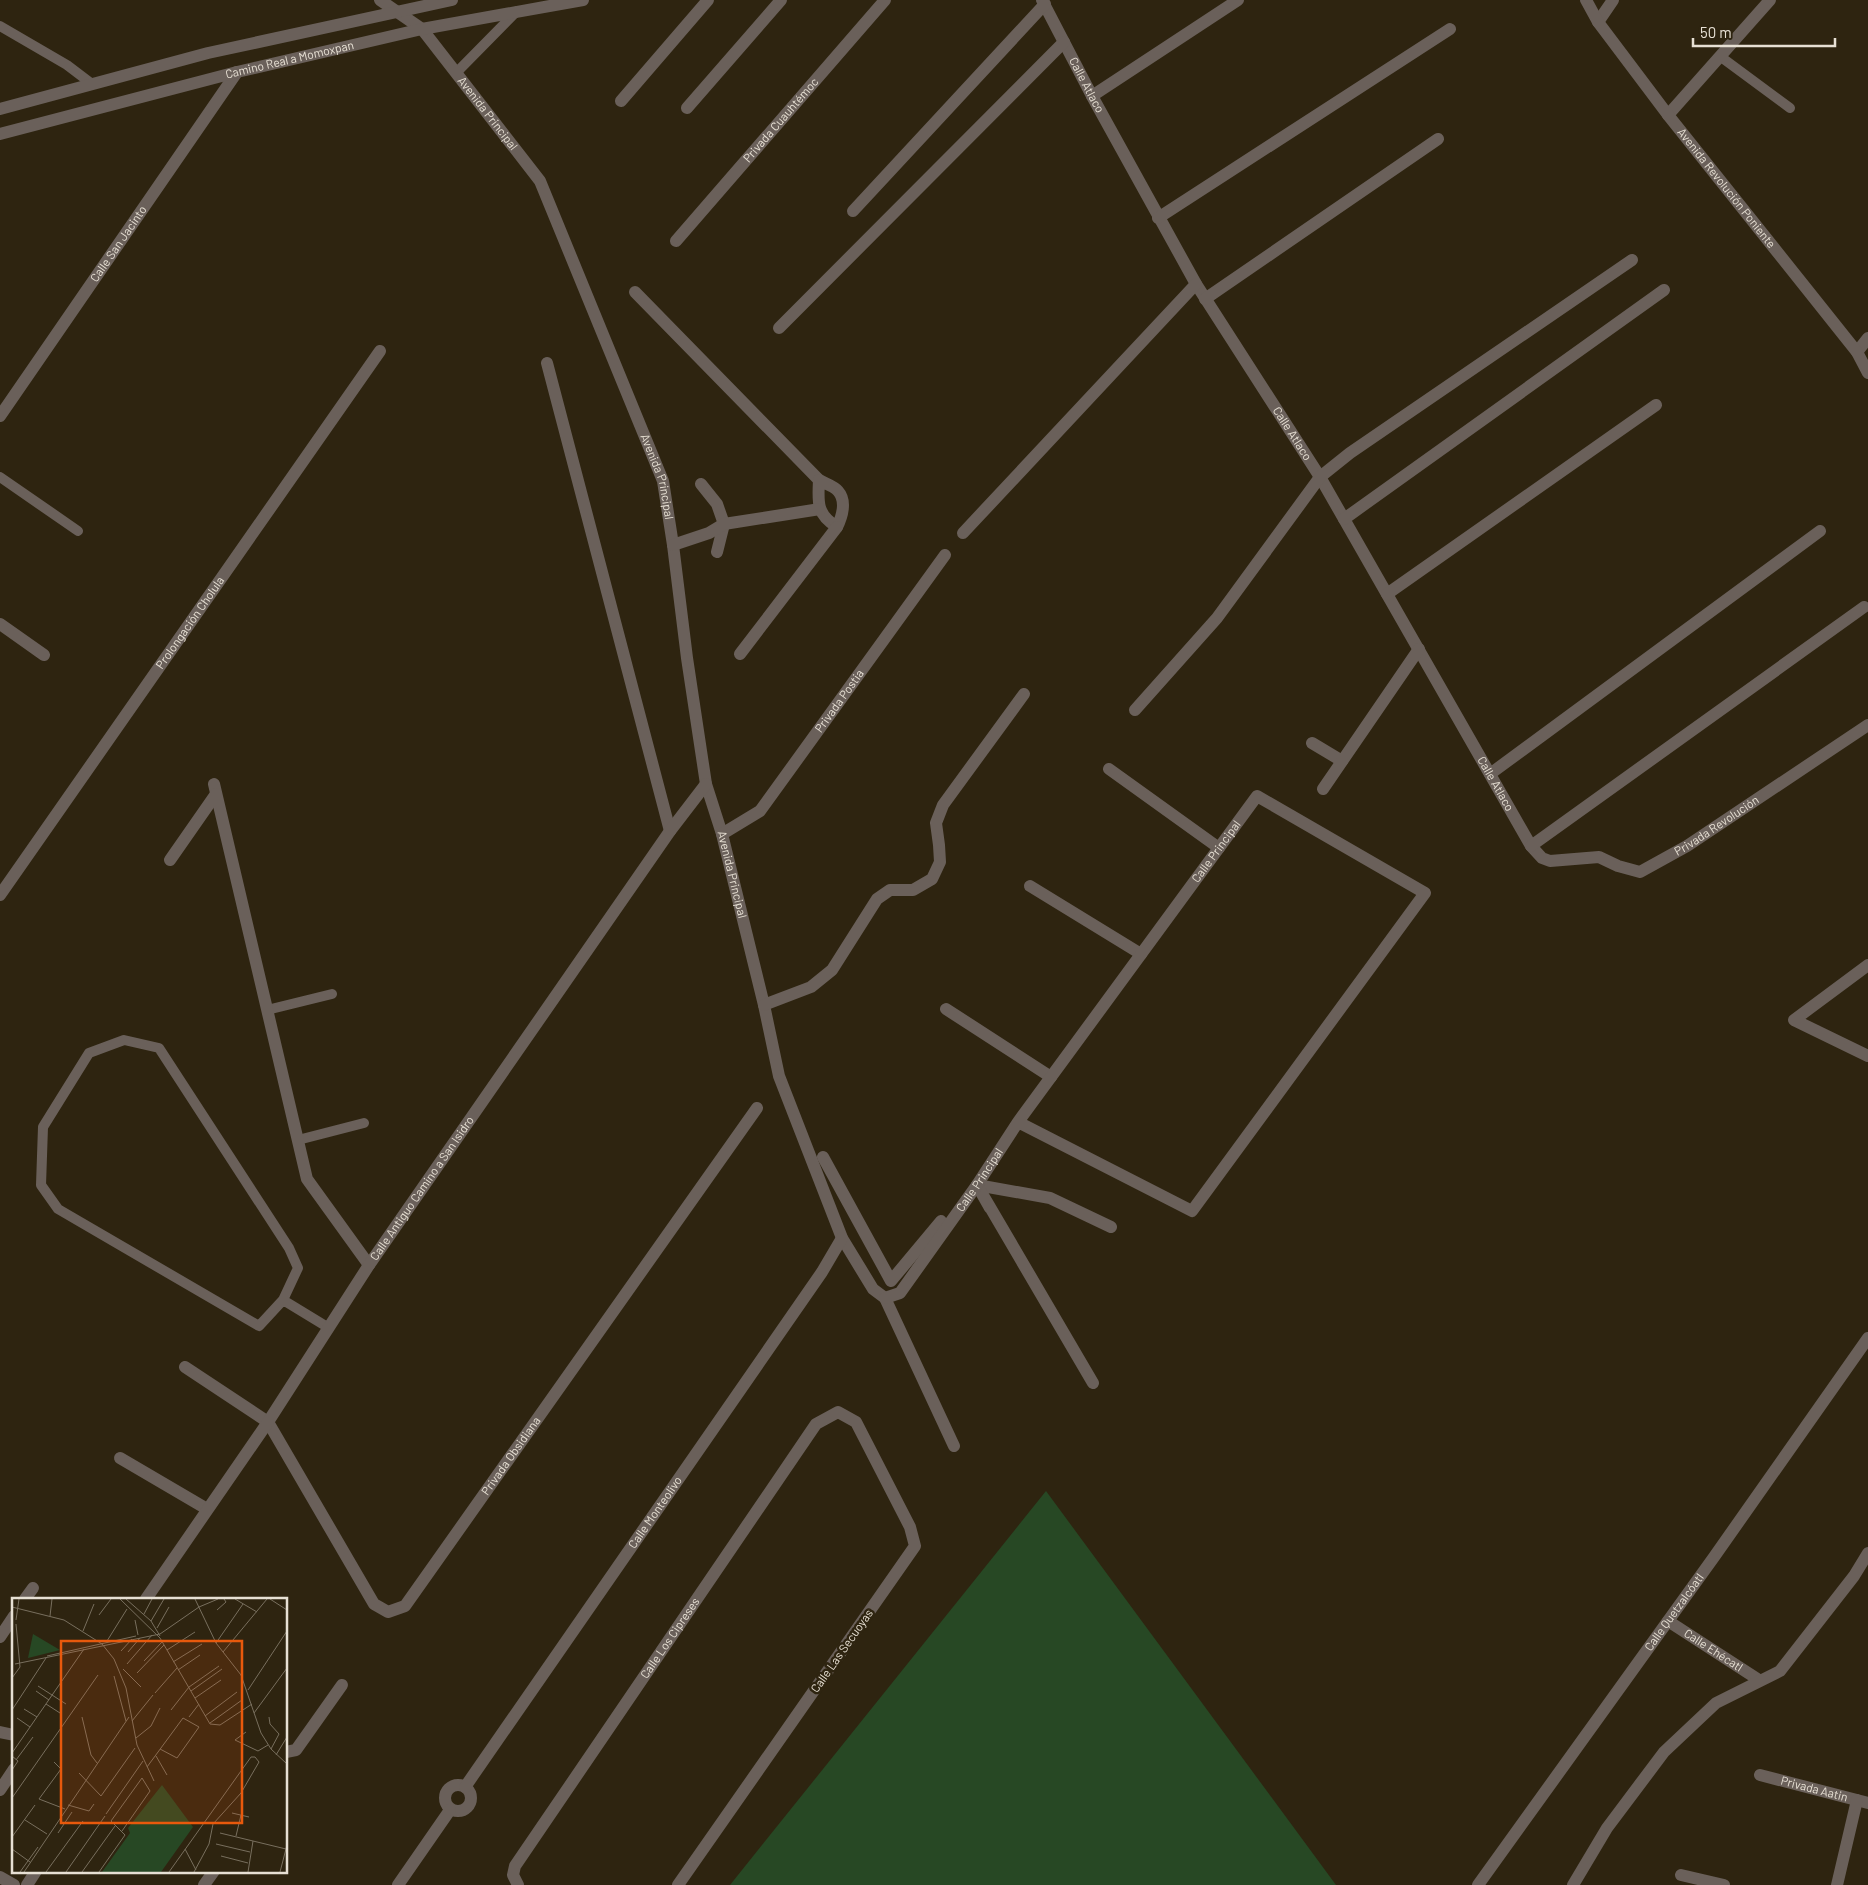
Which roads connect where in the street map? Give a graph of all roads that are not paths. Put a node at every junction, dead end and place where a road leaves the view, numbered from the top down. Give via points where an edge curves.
1 (380, 0) edge
2 (452, 0) edge
3 (583, 0) edge
4 (708, 0) edge
5 (781, 0) edge
6 (885, 0) edge
7 (1238, 0) edge
8 (1586, 0) edge
9 (1614, 0) edge
10 (1770, 0) edge
11 (1044, 2) edge
12 (517, 11) junction
13 (398, 12) junction
14 (1598, 22) junction
15 (0, 26) edge
16 (422, 29) junction
17 (1450, 29) dead end
18 (1064, 42) junction
19 (1721, 57) junction
20 (237, 72) junction
21 (456, 74) junction
22 (92, 84) junction
23 (1092, 96) junction
24 (621, 100) dead end
25 (687, 108) dead end
26 (1790, 108) dead end
27 (0, 109) edge
28 (1668, 115) junction
29 (0, 134) edge
30 (1438, 139) dead end
31 (853, 211) dead end
32 (1158, 218) junction
33 (676, 241) dead end
34 (1632, 260) dead end
35 (1196, 284) junction
36 (1664, 290) dead end
37 (635, 292) dead end
38 (1205, 299) junction
39 (779, 328) dead end
40 (1868, 338) edge
41 (380, 350) dead end
42 (1858, 352) junction
43 (546, 363) dead end
44 (1868, 374) edge
45 (1656, 405) dead end
46 (0, 416) edge
47 (0, 477) edge
48 (1320, 477) junction
49 (819, 480) junction
50 (701, 484) dead end
51 (820, 509) junction
52 (1344, 519) junction
53 (724, 524) junction
54 (837, 527) junction
55 (78, 531) dead end
56 (1820, 531) dead end
57 (963, 533) dead end
58 (674, 545) junction
59 (717, 552) dead end
60 (945, 555) dead end
61 (1387, 594) junction
62 (1864, 608) dead end
63 (0, 624) edge
64 (1419, 649) junction
65 (740, 654) dead end
66 (44, 655) dead end
67 (1024, 694) dead end
68 (1135, 710) dead end
69 (1868, 725) edge
70 (1312, 743) dead end
71 (1342, 761) junction
72 (1109, 769) dead end
73 (1490, 774) junction
74 (706, 784) junction
75 (1323, 789) dead end
76 (670, 831) junction
77 (722, 834) junction
78 (1532, 846) junction
79 (1219, 848) junction
80 (170, 860) dead end
81 (1550, 861) joint
82 (1030, 886) dead end
83 (0, 896) edge
84 (1141, 954) junction
85 (1868, 966) edge
86 (332, 994) dead end
87 (764, 1005) junction
88 (946, 1009) dead end
89 (267, 1010) junction
90 (1868, 1056) edge
91 (1048, 1075) junction
92 (757, 1108) dead end
93 (1018, 1122) junction
94 (364, 1123) dead end
95 (298, 1140) junction
96 (823, 1157) dead end
97 (977, 1185) junction
98 (990, 1208) dead end
99 (1110, 1227) dead end
100 (842, 1238) junction
101 (369, 1266) junction
102 (885, 1298) junction
103 (283, 1300) junction
104 (329, 1328) junction
105 (1868, 1338) edge
106 (185, 1367) dead end
107 (1093, 1383) dead end
108 (838, 1412) joint
109 (268, 1422) junction
110 (954, 1446) dead end
111 (120, 1458) dead end
112 (207, 1508) junction
113 (1868, 1553) edge
114 (147, 1598) edge
115 (12, 1619) edge
116 (1668, 1621) junction
117 (0, 1637) edge
118 (1759, 1680) junction
119 (342, 1685) dead end
120 (288, 1752) edge
121 (12, 1772) edge
122 (1760, 1775) dead end
123 (465, 1787) junction
124 (0, 1790) edge
125 (1863, 1802) edge
126 (450, 1810) junction
127 (35, 1872) edge
128 (213, 1872) edge
129 (1681, 1875) dead end
130 (0, 1877) edge
131 (516, 1880) edge
132 (14, 1885) edge
133 (27, 1885) edge
134 (204, 1885) edge
135 (398, 1885) edge
136 (678, 1885) edge
137 (1478, 1885) edge
138 (1572, 1885) edge
139 (1724, 1885) edge
140 (1837, 1885) edge

1 - 13 street, Avenida Principal
2 - 13 street, Camino Real a Momoxpan
3 - 12 street, Camino Real a Momoxpan
4 - 24 street
5 - 25 street
6 - 33 street, Privada Cuauhtémoc
7 - 23 street
8 - 14 street, Avenida Revolución Poniente
9 - 14 street
10 - 19 street
11 - 18 street, Calle Atlaco
11 - 31 street
12 - 16 street, Camino Real a Momoxpan
12 - 21 lane
13 - 16 street, Avenida Principal
13 - 22 street, Camino Real a Momoxpan via 208,53
14 - 28 street, Avenida Revolución Poniente
15 - 22 lane via 67,65
16 - 20 street, Camino Real a Momoxpan
16 - 21 street, Avenida Principal
17 - 32 street
18 - 23 street, Calle Atlaco
18 - 39 street
19 - 26 lane
19 - 28 street
20 - 29 street, Camino Real a Momoxpan
20 - 46 street, Calle San Jacinto
21 - 58 street, Avenida Principal via 540,181 663,481
22 - 27 street, Camino Real a Momoxpan
23 - 32 street, Calle Atlaco
28 - 42 street, Avenida Revolución Poniente
30 - 38 street
32 - 35 street, Calle Atlaco
34 - 48 street
35 - 38 street, Calle Atlaco
35 - 57 street
36 - 52 street
37 - 49 street
38 - 48 street, Calle Atlaco
40 - 42 street
41 - 83 street, Prolongación Cholula
42 - 44 street, Avenida Revolución Poniente
43 - 76 street
45 - 61 street
47 - 55 lane
48 - 52 street, Calle Atlaco
48 - 68 street via 1216,618
49 - 51 street
49 - 54 street via 838,491 843,504
50 - 53 street via 718,504
51 - 53 street
51 - 54 street via 826,520
52 - 61 street, Calle Atlaco
53 - 58 street
53 - 59 street
54 - 65 street
56 - 73 street
58 - 74 street, Avenida Principal
60 - 77 street, Privada Postia via 760,811
61 - 64 street, Calle Atlaco
62 - 78 street
63 - 66 street
64 - 71 street
64 - 73 street, Calle Atlaco
67 - 87 street via 943,805 936,823 940,862 932,879 913,890 890,890 877,899 832,970 811,987
69 - 81 street, Privada Revolución via 1687,846 1640,872 1598,857
70 - 71 street
71 - 75 street
72 - 79 street
73 - 78 street, Calle Atlaco
74 - 76 street, Calle Antiguo Camino a San Isidro
74 - 77 street, Avenida Principal
76 - 101 street, Calle Antiguo Camino a San Isidro
77 - 87 street, Avenida Principal
78 - 81 street, Calle Atlaco via 1542,858
79 - 84 street, Calle Principal
79 - 93 street, Calle Principal via 1257,796 1425,893 1192,1211
80 - 89 street via 215,789
82 - 84 street
84 - 91 street, Calle Principal
85 - 90 street via 1794,1020
86 - 89 lane
87 - 100 street via 780,1076
88 - 91 street
89 - 95 street
91 - 93 street, Calle Principal
91 - 96 street via 1012,1118 938,1226 891,1281
92 - 109 street, Privada Obsidiana via 405,1606 388,1612 374,1604
93 - 97 street, Calle Principal
94 - 95 lane
95 - 101 street via 307,1179
97 - 98 street
97 - 99 street via 1050,1198
97 - 102 street, Calle Principal via 900,1293
97 - 107 street
100 - 102 street via 874,1289
100 - 123 street, Calle Monteolivo via 822,1272
101 - 104 street, Calle Antiguo Camino a San Isidro
102 - 110 street
103 - 103 lane via 259,1326 58,1209 41,1185 43,1127 88,1053 124,1040 158,1048 289,1248 298,1268
103 - 104 lane
104 - 109 street, Calle Antiguo Camino a San Isidro
105 - 116 street, Calle Quetzalcóatl
106 - 109 street
108 - 131 street, Calle Los Cipreses via 816,1424 515,1866
108 - 136 street, Calle Las Secuoyas via 856,1422 910,1527 915,1546
109 - 112 street, Calle Antiguo Camino a San Isidro
111 - 112 street
112 - 114 street, Calle Antiguo Camino a San Isidro
113 - 118 street via 1854,1576 1780,1671
115 - 117 street
116 - 118 street, Calle Ehécatl
116 - 137 street, Calle Quetzalcóatl
118 - 138 street via 1716,1703 1664,1752 1607,1828
119 - 120 street via 296,1750
121 - 124 street
122 - 125 street, Privada Aatin
123 - 126 street via 455,1785 446,1791 444,1801
123 - 126 street via 471,1796 469,1806 461,1812
125 - 140 street
126 - 135 street
127 - 133 street
128 - 134 street
129 - 139 street
130 - 132 street

